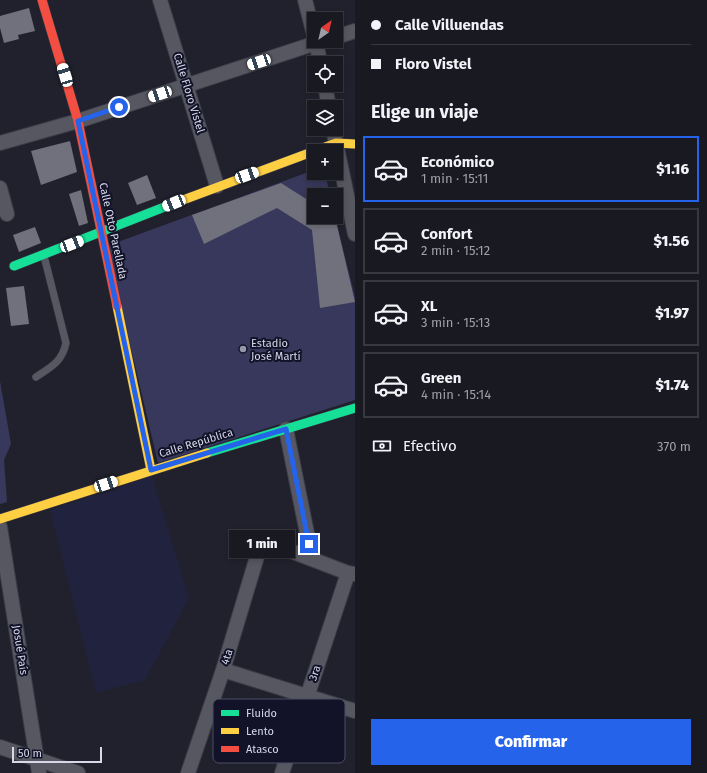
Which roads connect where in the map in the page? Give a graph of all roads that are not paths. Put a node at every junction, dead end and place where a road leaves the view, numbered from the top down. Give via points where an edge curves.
1 (42, 0) edge
2 (160, 0) edge
3 (305, 0) edge
4 (309, 12) edge
5 (355, 31) edge
6 (343, 35) edge
7 (307, 43) edge
8 (187, 85) junction
9 (78, 121) junction
10 (335, 136) edge
11 (0, 143) edge
12 (355, 144) edge
13 (217, 186) junction
14 (0, 188) edge
15 (7, 214) dead end
16 (101, 233) junction
17 (355, 234) edge
18 (44, 254) junction
19 (14, 266) dead end
20 (36, 377) dead end
21 (355, 408) edge
22 (286, 429) junction
23 (151, 470) junction
24 (0, 519) edge
25 (0, 528) edge
26 (312, 558) junction
27 (352, 573) edge
28 (223, 670) junction
29 (307, 696) junction
30 (213, 699) edge
31 (213, 699) edge
32 (306, 699) edge
33 (317, 699) edge
34 (345, 708) edge
35 (355, 711) edge
36 (0, 748) edge
37 (285, 763) edge
38 (38, 766) edge
39 (78, 773) edge
40 (188, 773) edge
41 (282, 773) edge

1 - 9 street, Calle Otto Parellada
2 - 8 street, Calle Floro Vistel
3 - 4 street
5 - 6 street
7 - 8 street
8 - 9 street
8 - 13 street, Calle Floro Vistel
9 - 11 street
9 - 16 street, Calle Otto Parellada
10 - 12 street
10 - 13 street
10 - 17 street
13 - 16 street
14 - 15 street
16 - 18 street
16 - 23 street, Calle Otto Parellada
18 - 19 street
18 - 20 lane via 66,343 64,354 57,362
21 - 22 street, Calle República
22 - 23 street, Calle República
22 - 26 street
23 - 24 street, Calle República
25 - 38 street, Josué País
26 - 27 street
26 - 28 street, 4ta via 262,540
27 - 29 street, 3ra
28 - 29 street
28 - 30 street, 4ta
29 - 32 street, 3ra
29 - 33 street
31 - 40 street, 4ta
34 - 35 street
36 - 38 street
37 - 41 street, 3ra
38 - 39 street

